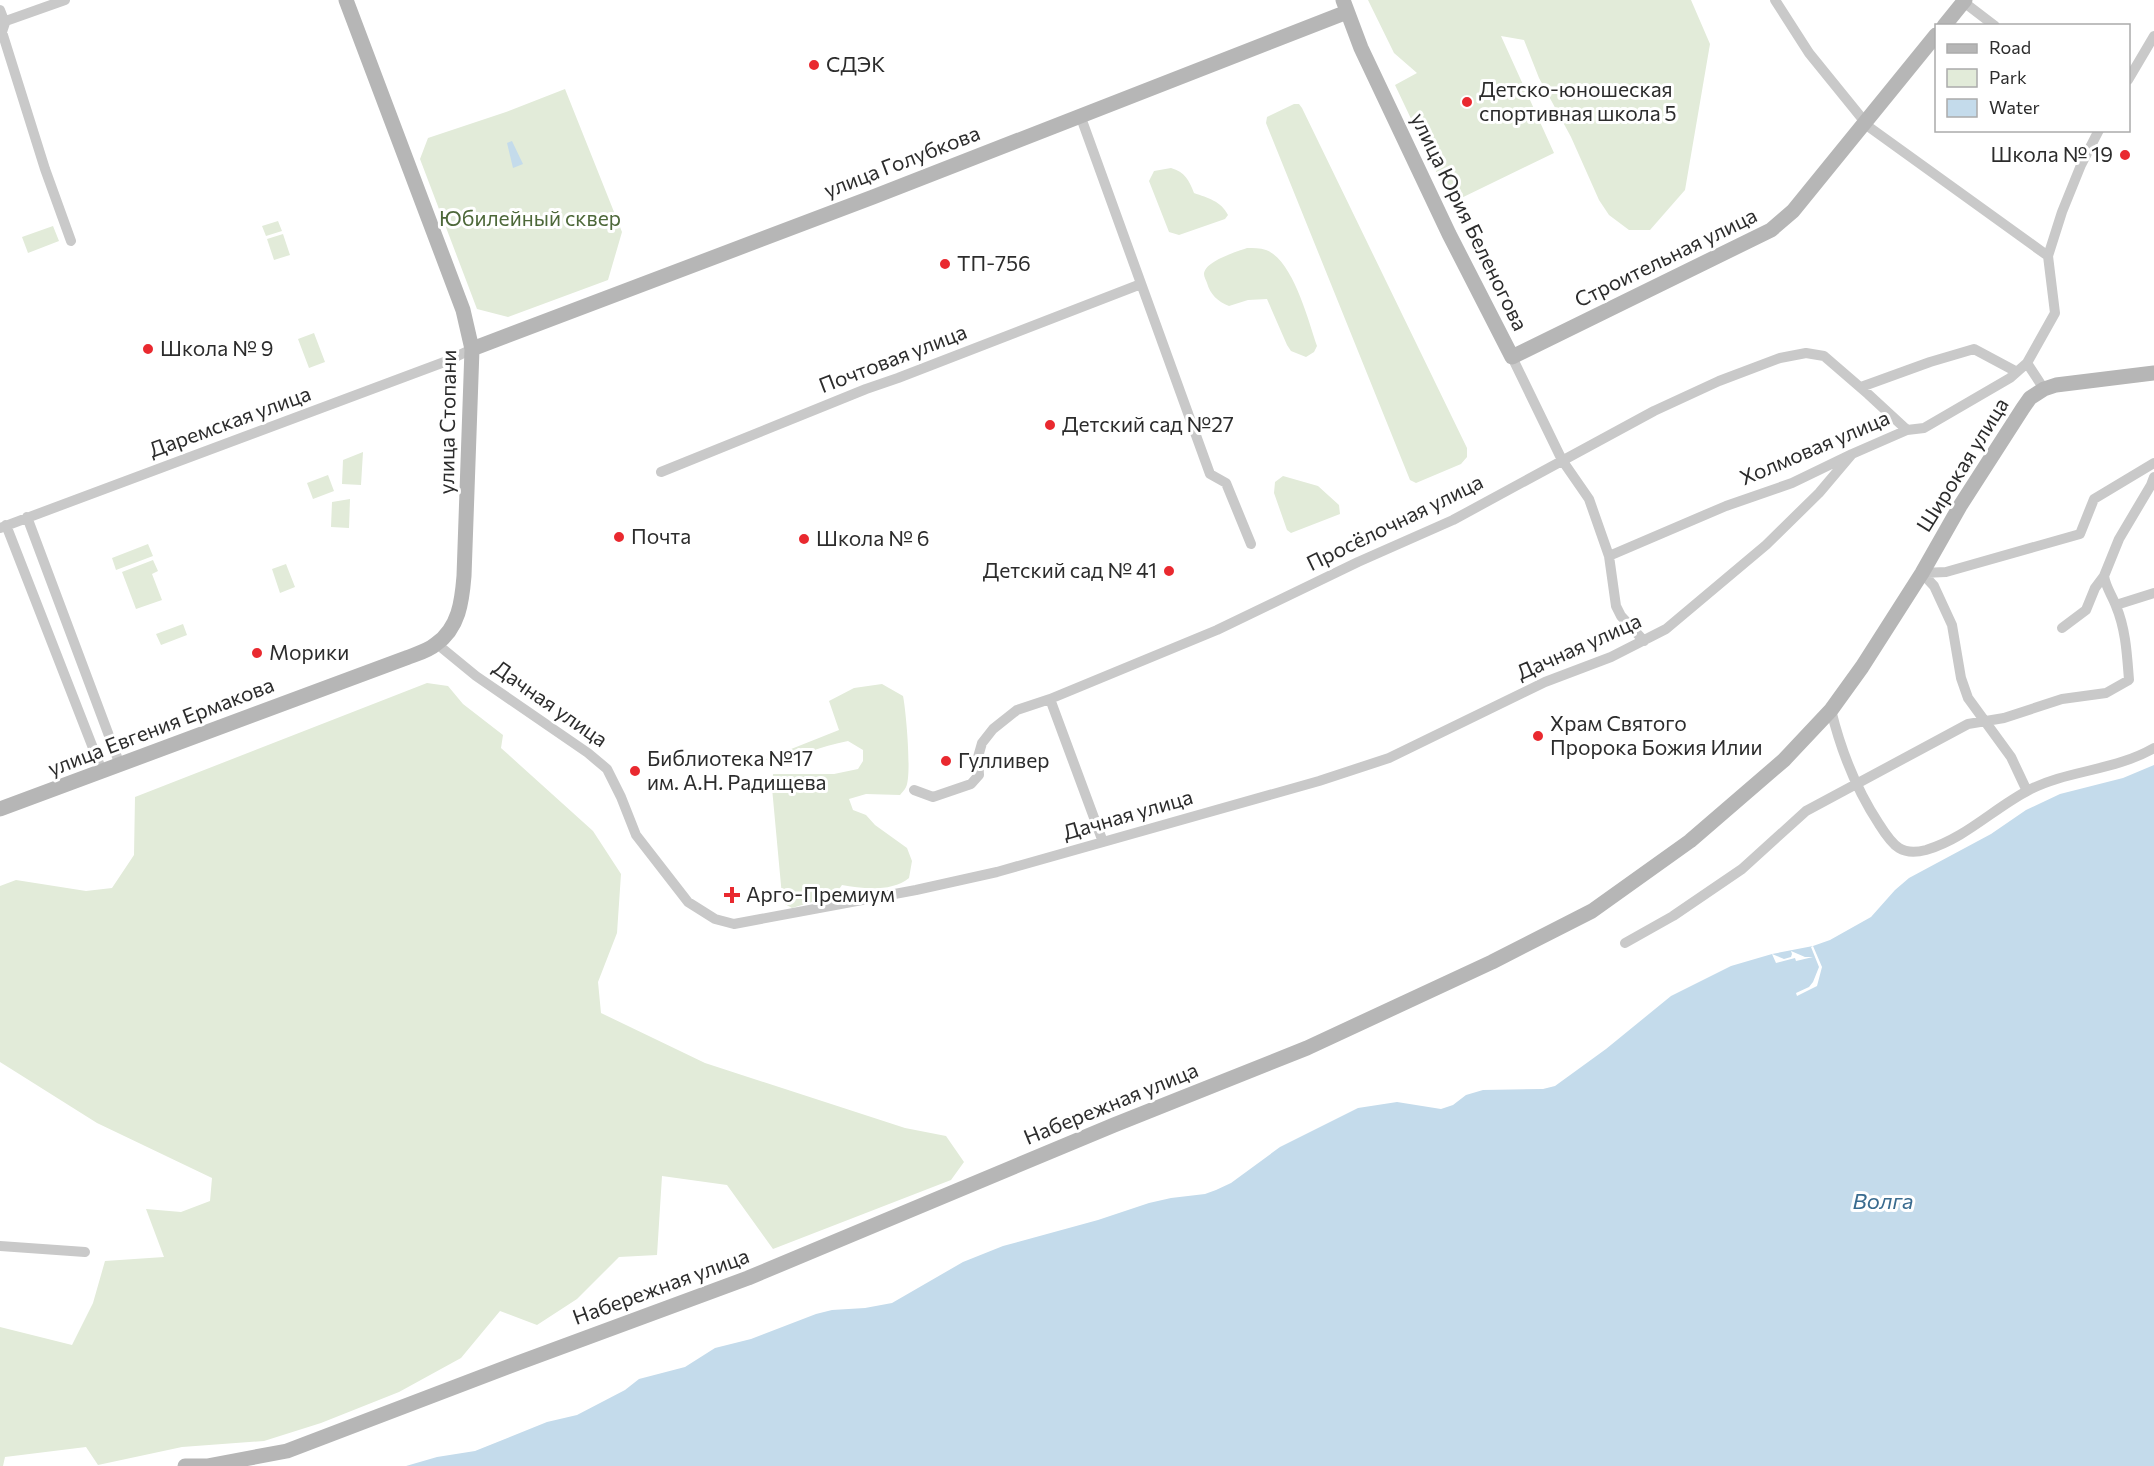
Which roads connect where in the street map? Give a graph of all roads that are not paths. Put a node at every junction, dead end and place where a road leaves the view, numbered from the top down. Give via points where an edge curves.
1 (65, 0) edge
2 (346, 0) edge
3 (1774, 0) edge
4 (1963, 1) edge
5 (1345, 6) edge
6 (0, 9) edge
7 (2, 23) edge
8 (1946, 24) edge
9 (1992, 24) edge
10 (1935, 36) edge
11 (2154, 36) edge
12 (2130, 77) edge
13 (1080, 115) junction
14 (1866, 124) junction
15 (2098, 132) edge
16 (71, 241) dead end
17 (2048, 256) junction
18 (1141, 284) junction
19 (472, 350) junction
20 (1512, 357) junction
21 (2027, 363) junction
22 (2017, 372) junction
23 (2154, 373) edge
24 (1861, 387) junction
25 (2044, 388) junction
26 (1907, 430) junction
27 (1852, 454) junction
28 (1562, 460) junction
29 (2154, 463) edge
30 (661, 472) dead end
31 (2154, 477) edge
32 (27, 518) junction
33 (3, 527) edge
34 (1251, 544) dead end
35 (1609, 556) junction
36 (1922, 573) junction
37 (2104, 576) junction
38 (2154, 593) edge
39 (2116, 605) junction
40 (2062, 628) dead end
41 (1644, 641) junction
42 (437, 644) junction
43 (1050, 699) junction
44 (1831, 711) junction
45 (1985, 720) junction
46 (2154, 748) edge
47 (120, 765) junction
48 (102, 771) junction
49 (1856, 785) junction
50 (914, 790) dead end
51 (2027, 791) junction
52 (0, 809) edge
53 (1103, 842) junction
54 (1625, 943) dead end
55 (0, 1246) edge
56 (86, 1252) dead end
57 (185, 1466) edge

1 - 7 street
2 - 19 street, улица Стопани via 463,310
3 - 14 street via 1809,53
4 - 8 street
4 - 9 street
5 - 13 street, улица Голубкова
5 - 20 street, улица Юрия Беленогова via 1449,234
6 - 7 street
7 - 16 street via 45,169
10 - 14 street, Строительная улица
11 - 12 street
13 - 18 street
13 - 19 street, улица Голубкова
14 - 17 street
14 - 20 street, Строительная улица via 1793,211 1772,230
15 - 17 street via 2062,212
17 - 21 street, Холмовая улица via 2055,313
18 - 30 street, Почтовая улица via 866,388
18 - 34 street via 1210,474 1226,483
19 - 32 street, Даремская улица
19 - 42 street, улица Стопани via 463,596 454,624
20 - 28 street, улица Юрия Беленогова
21 - 22 street, Холмовая улица
21 - 25 street
22 - 24 street via 1974,349
22 - 26 street, Холмовая улица via 1924,428
23 - 25 street
24 - 26 street, Просёлочная улица
24 - 28 street, Просёлочная улица via 1824,356 1806,353 1780,357 1665,406
25 - 36 street, Широкая улица via 2023,408
26 - 27 street, Холмовая улица
27 - 35 street, Холмовая улица via 1791,483
27 - 41 street, Дачная улица via 1820,494 1766,545 1666,629
28 - 35 street, улица Юрия Беленогова via 1589,499
28 - 43 street, Просёлочная улица via 1453,520 1217,630
29 - 36 street via 2094,499 2080,534 1946,572
31 - 37 street
32 - 33 street, Даремская улица
32 - 47 street
33 - 48 street
35 - 41 street, улица Юрия Беленогова via 1616,606
36 - 44 street, Набережная улица
36 - 45 street via 1944,606 1968,698
37 - 39 street
37 - 40 street via 2086,610
38 - 39 street
39 - 45 street via 2127,642 2128,680 2106,693 2062,699 2004,718
41 - 53 street, Дачная улица via 1545,682 1389,758
42 - 47 street, улица Евгения Ермакова
42 - 53 street, Дачная улица via 607,769 636,835 688,902 715,919 734,924 915,890
43 - 50 street, Просёлочная улица via 1017,710 993,729 982,743 979,775 971,784 933,797
43 - 53 street
44 - 49 street
44 - 57 street, Набережная улица via 1784,760 1690,841 1592,911 1307,1048 748,1278 287,1451 207,1466
45 - 49 street via 1968,724
45 - 51 street via 2011,757
46 - 51 street via 2114,765 2057,778
47 - 48 street, улица Евгения Ермакова
48 - 52 street, улица Евгения Ермакова
49 - 51 street via 1886,835 1899,848 1910,852 1944,843
49 - 54 street via 1806,811 1742,869
55 - 56 street

